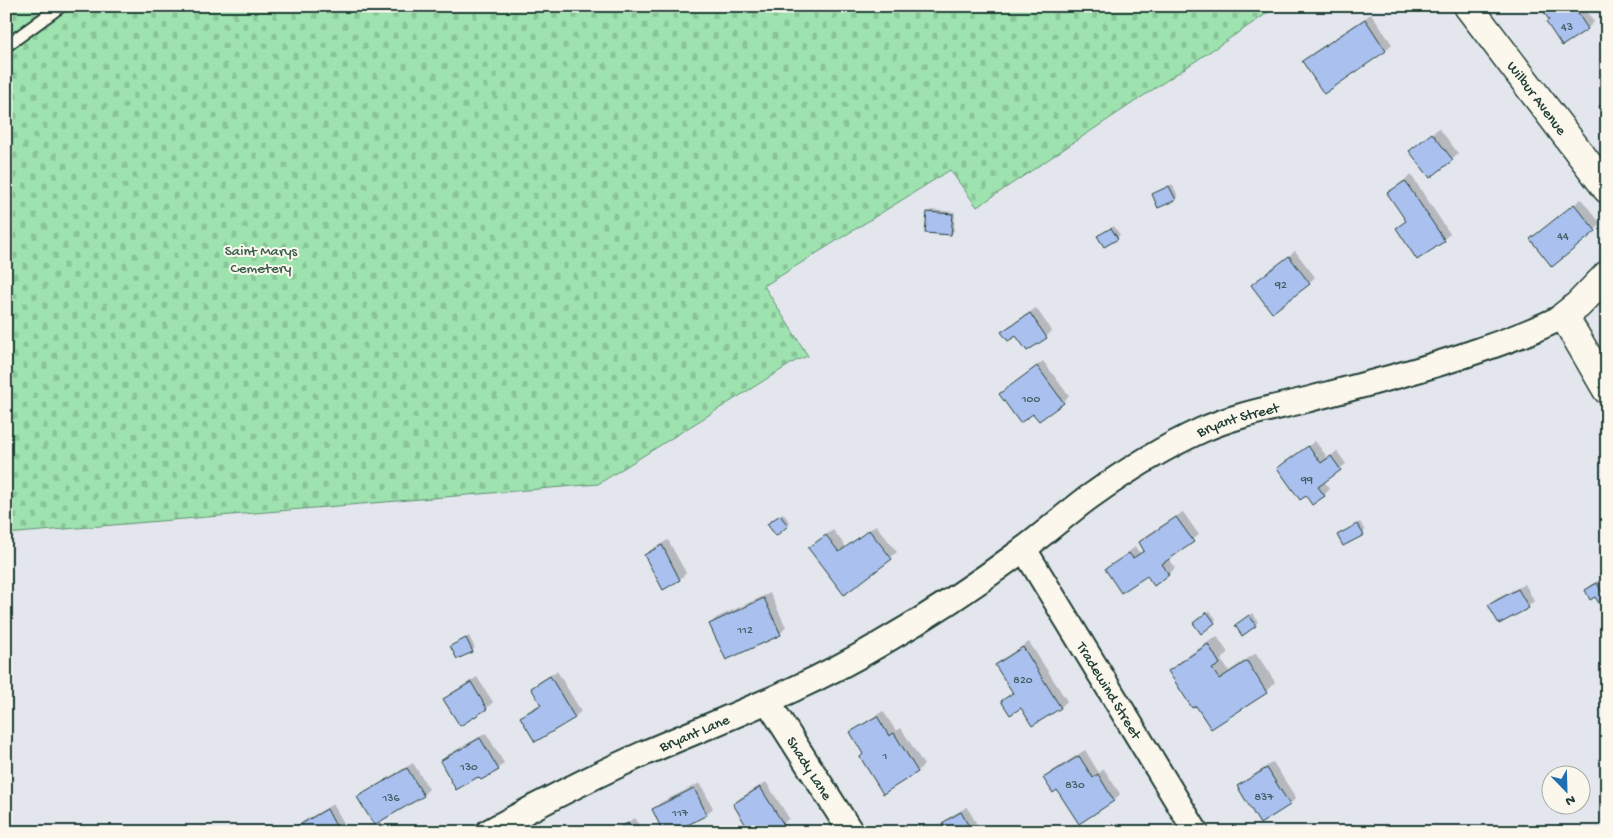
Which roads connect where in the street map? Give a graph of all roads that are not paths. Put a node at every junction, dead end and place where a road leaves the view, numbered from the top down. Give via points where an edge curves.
1 (61, 6) edge
2 (1468, 6) edge
3 (6, 46) edge
4 (1607, 189) edge
5 (1607, 276) edge
6 (1564, 316) junction
7 (1607, 390) edge
8 (1024, 549) junction
9 (899, 633) joint
10 (768, 702) junction
11 (488, 832) edge
12 (851, 832) edge
13 (1196, 832) edge

1 - 3 lane
2 - 4 street, Wilbur Avenue
5 - 6 street, Bryant Street
6 - 7 street
6 - 8 street, Bryant Street via 1541,328 1455,359 1222,421 1110,483
8 - 9 street, Bryant Street via 962,594
8 - 13 street, Tradewind Street
9 - 10 street, Bryant Lane via 842,666
10 - 11 street, Bryant Lane via 635,758
10 - 12 street, Shady Lane

